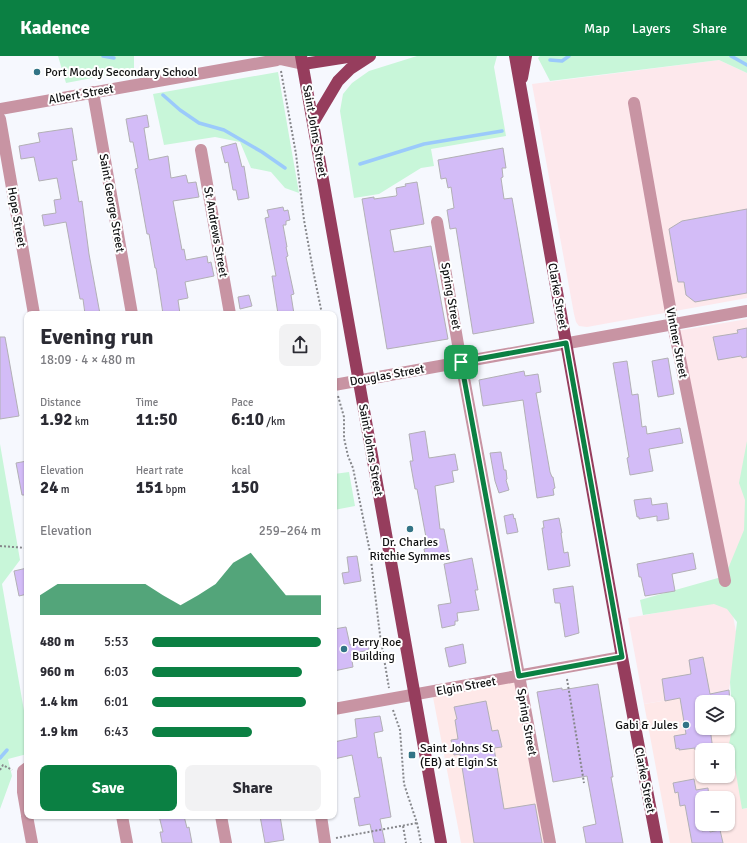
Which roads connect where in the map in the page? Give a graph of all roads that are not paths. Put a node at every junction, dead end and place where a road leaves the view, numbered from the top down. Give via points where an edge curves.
1 (354, 56) edge
2 (370, 56) edge
3 (515, 56) edge
4 (526, 56) edge
5 (282, 58) edge
6 (302, 60) edge
7 (521, 90) junction
8 (93, 92) junction
9 (634, 103) dead end
10 (0, 109) edge
11 (0, 119) edge
12 (313, 123) junction
13 (201, 150) dead end
14 (438, 222) dead end
15 (33, 311) edge
16 (131, 311) edge
17 (229, 311) edge
18 (747, 311) edge
19 (673, 324) junction
20 (566, 343) junction
21 (461, 362) junction
22 (359, 381) junction
23 (337, 388) edge
24 (725, 581) dead end
25 (622, 657) junction
26 (519, 676) junction
27 (415, 695) junction
28 (337, 708) edge
29 (24, 781) edge
30 (24, 798) edge
31 (28, 819) edge
32 (123, 819) edge
33 (222, 819) edge
34 (322, 819) edge
35 (330, 841) edge
36 (32, 843) edge
37 (127, 843) edge
38 (226, 843) edge
39 (441, 843) edge
40 (550, 843) edge
41 (657, 843) edge

1 - 6 main road
2 - 12 main road via 350,69 338,81
3 - 7 main road, Clarke Street
4 - 7 main road
5 - 6 street, Albert Street
5 - 8 street, Albert Street
6 - 12 main road, Saint Johns Street
7 - 20 main road, Clarke Street
8 - 10 street, Albert Street
8 - 16 street, Saint George Street
9 - 19 street, Vintner Street
11 - 15 street, Hope Street
12 - 22 main road, Saint Johns Street
13 - 17 street, St Andrews Street
14 - 21 street, Spring Street
18 - 19 street, Douglas Street
19 - 20 street, Douglas Street
19 - 24 street, Vintner Street
20 - 21 street, Douglas Street
20 - 25 main road, Clarke Street
21 - 22 street, Douglas Street
21 - 26 street, Spring Street
22 - 23 street, Douglas Street
22 - 27 main road, Saint Johns Street
25 - 26 street, Elgin Street
25 - 41 main road, Clarke Street
26 - 27 street, Elgin Street
26 - 40 street, Spring Street
27 - 28 street, Elgin Street
27 - 39 main road, Saint Johns Street
29 - 30 street
31 - 36 street
32 - 37 street
33 - 38 street
34 - 35 street

